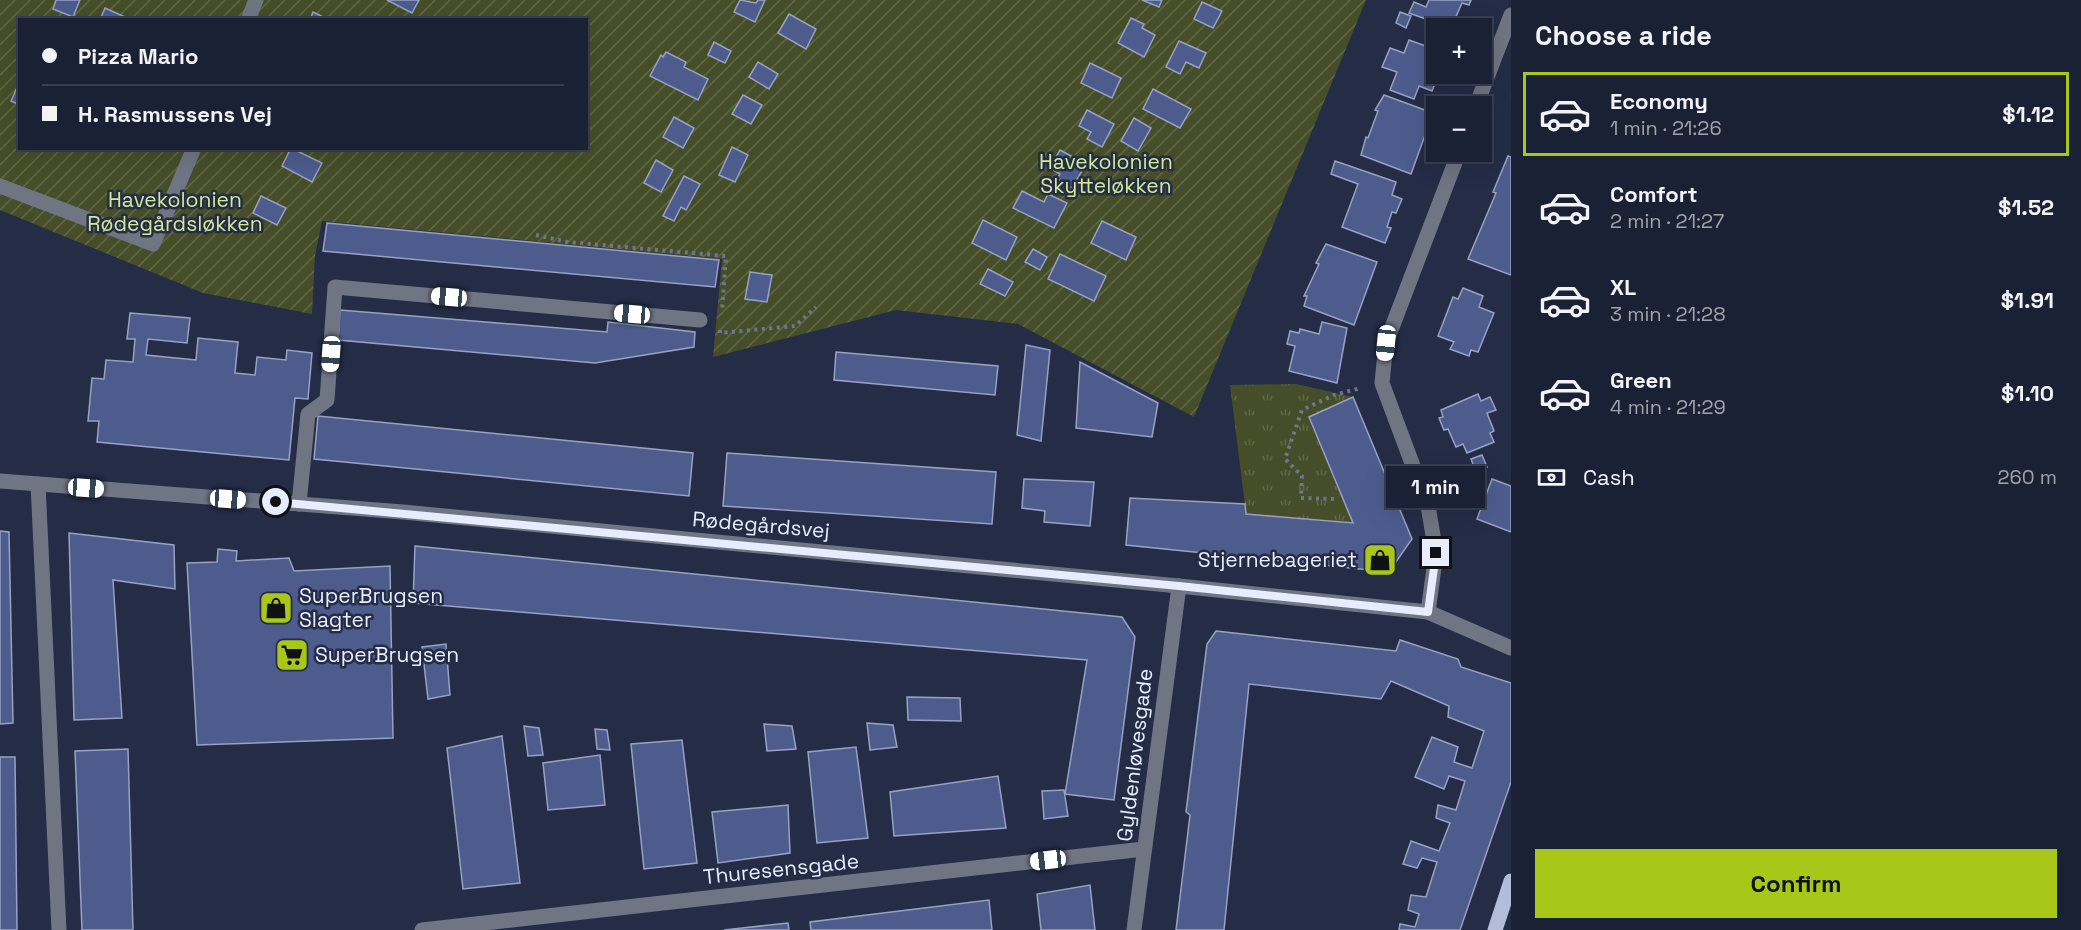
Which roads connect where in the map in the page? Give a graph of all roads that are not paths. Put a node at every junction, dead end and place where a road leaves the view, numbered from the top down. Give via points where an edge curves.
1 (256, 0) edge
2 (1511, 15) edge
3 (249, 18) edge
4 (1480, 96) edge
5 (193, 150) edge
6 (1455, 162) edge
7 (0, 186) edge
8 (700, 320) dead end
9 (0, 481) edge
10 (38, 484) junction
11 (299, 504) junction
12 (1179, 586) junction
13 (1428, 612) junction
14 (1511, 648) edge
15 (1144, 849) junction
16 (1511, 881) edge
17 (559, 922) edge
18 (59, 930) edge
19 (422, 930) edge
20 (1134, 930) edge
21 (1495, 930) edge

1 - 3 street
2 - 4 street
5 - 7 street via 153,244
6 - 13 street via 1386,343 1382,383 1428,506 1436,553
8 - 11 street via 335,286 327,399 308,414
9 - 10 street, Rødegårdsvej
10 - 11 street, Rødegårdsvej
10 - 18 street
11 - 12 street, Rødegårdsvej
12 - 13 street, Rødegårdsvej
12 - 15 street, Gyldenløvesgade
13 - 14 street, Rødegårdsvej
15 - 17 street, Thuresensgade
15 - 20 street, Gyldenløvesgade
16 - 21 main road
17 - 19 street, Thuresensgade

